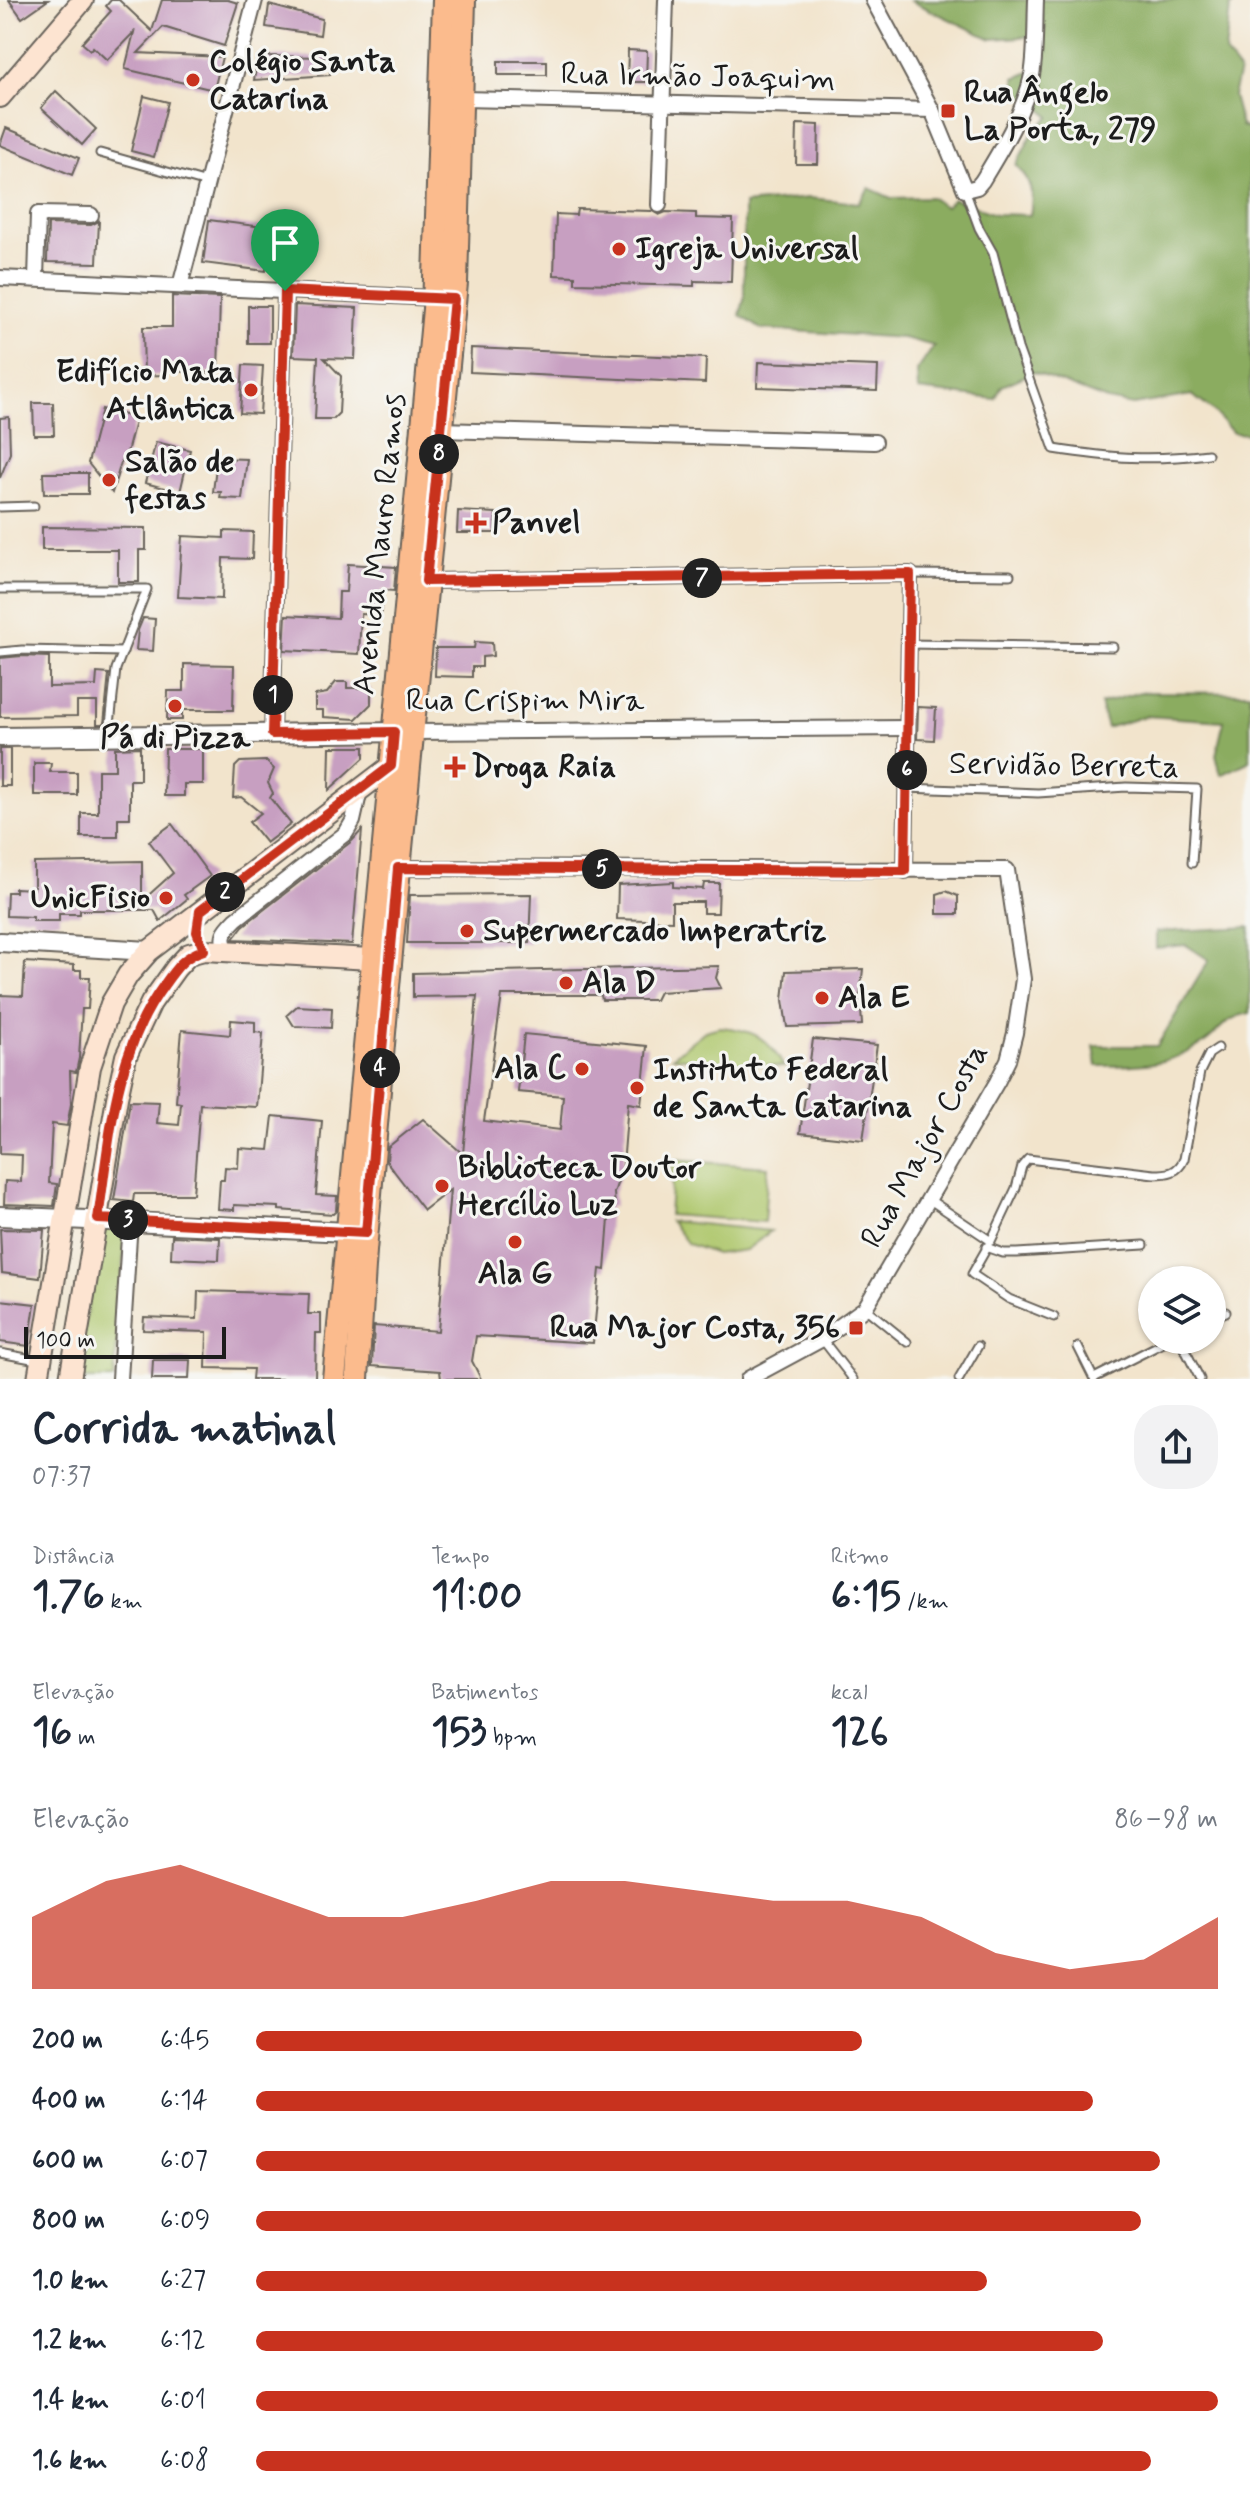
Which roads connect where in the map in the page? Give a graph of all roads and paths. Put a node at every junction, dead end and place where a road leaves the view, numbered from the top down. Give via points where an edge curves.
1 (255, 0) edge
2 (444, 0) edge
3 (464, 0) edge
4 (666, 0) edge
5 (873, 0) edge
6 (1036, 0) edge
7 (78, 2) edge
8 (1, 94) edge
9 (462, 99) junction
10 (662, 104) junction
11 (932, 110) junction
12 (100, 153) dead end
13 (207, 183) junction
14 (965, 190) junction
15 (659, 205) dead end
16 (91, 215) dead end
17 (0, 278) edge
18 (36, 279) junction
19 (180, 286) junction
20 (285, 291) junction
21 (445, 298) junction
22 (441, 430) junction
23 (875, 442) dead end
24 (1208, 454) dead end
25 (34, 506) dead end
26 (0, 507) edge
27 (910, 574) junction
28 (1010, 575) dead end
29 (426, 581) junction
30 (0, 589) edge
31 (908, 644) junction
32 (1113, 647) dead end
33 (0, 652) edge
34 (123, 652) junction
35 (907, 728) junction
36 (402, 732) junction
37 (272, 734) junction
38 (109, 736) junction
39 (0, 737) edge
40 (399, 772) junction
41 (906, 788) junction
42 (360, 790) junction
43 (1192, 863) dead end
44 (398, 868) junction
45 (905, 871) junction
46 (200, 911) junction
47 (0, 942) edge
48 (204, 950) junction
49 (149, 951) junction
50 (227, 951) junction
51 (382, 960) junction
52 (180, 963) junction
53 (1218, 1048) dead end
54 (928, 1198) junction
55 (0, 1216) edge
56 (64, 1218) junction
57 (98, 1219) junction
58 (130, 1221) junction
59 (357, 1232) junction
60 (988, 1244) junction
61 (1144, 1245) dead end
62 (865, 1308) junction
63 (1054, 1317) dead end
64 (822, 1339) junction
65 (907, 1342) dead end
66 (978, 1346) dead end
67 (1078, 1347) dead end
68 (0, 1353) edge
69 (1141, 1354) edge
70 (1187, 1354) edge
71 (40, 1370) edge
72 (1094, 1378) edge
73 (70, 1379) edge
74 (120, 1379) edge
75 (334, 1379) edge
76 (357, 1379) edge
77 (748, 1379) edge
78 (853, 1379) edge
79 (959, 1379) edge
80 (1200, 1379) edge

1 - 13 street
2 - 21 main road, Avenida Mauro Ramos
3 - 9 main road, Avenida Mauro Ramos
4 - 10 street
5 - 11 street
6 - 14 street via 1033,71 1026,96 982,181
7 - 8 main road
9 - 10 street, Rua Irmão Joaquim
9 - 21 main road, Avenida Mauro Ramos
10 - 11 street, Rua Irmão Joaquim
10 - 15 street
11 - 14 street
12 - 13 lane
13 - 19 street
14 - 24 lane via 993,253 1023,363 1054,449 1159,460
16 - 18 street via 38,214
17 - 18 street
18 - 19 street
19 - 20 street
20 - 21 street
20 - 37 street
21 - 22 main road, Avenida Mauro Ramos
21 - 36 main road, Avenida Mauro Ramos
22 - 23 street
22 - 29 main road, Avenida Mauro Ramos
25 - 26 lane
27 - 28 lane
27 - 29 street
27 - 31 street
29 - 36 main road, Avenida Mauro Ramos
30 - 34 lane via 147,589
31 - 32 lane
31 - 35 street
33 - 34 lane
34 - 38 lane
35 - 36 street, Rua Crispim Mira
35 - 41 street
36 - 37 street, Rua Crispim Mira
36 - 40 main road, Avenida Mauro Ramos
37 - 38 street, Rua Crispim Mira
38 - 39 street, Rua Crispim Mira
40 - 42 main road
40 - 44 main road, Avenida Mauro Ramos
40 - 51 main road, Avenida Mauro Ramos
41 - 43 lane, Servidão Berreta via 1038,793 1197,789
41 - 45 street
42 - 46 main road
42 - 50 street via 346,833 236,919 222,939
44 - 45 street
44 - 51 main road, Avenida Mauro Ramos
45 - 54 street, Rua Major Costa via 1007,870 1023,979 1008,1060
46 - 48 main road via 197,932
46 - 49 main road
47 - 49 street
48 - 50 main road
48 - 52 main road
49 - 52 main road
49 - 56 main road via 118,989 94,1048
50 - 51 main road
51 - 59 main road, Avenida Mauro Ramos
52 - 57 main road via 151,1003 126,1056
53 - 60 lane via 1200,1072 1179,1169 1154,1174 1028,1159
54 - 60 lane
54 - 62 street, Rua Major Costa
55 - 56 street
56 - 57 street
56 - 71 main road
57 - 58 street
57 - 73 main road
58 - 59 street
58 - 74 street
59 - 75 main road, Avenida Mauro Ramos
59 - 76 main road, Avenida Mauro Ramos
60 - 61 lane via 1003,1253
60 - 63 lane via 972,1274 1009,1299
62 - 64 street, Rua Major Costa
62 - 65 lane
64 - 77 street, Rua Major Costa
64 - 78 lane
66 - 79 lane
67 - 72 lane
68 - 71 lane
69 - 72 lane
70 - 80 lane

